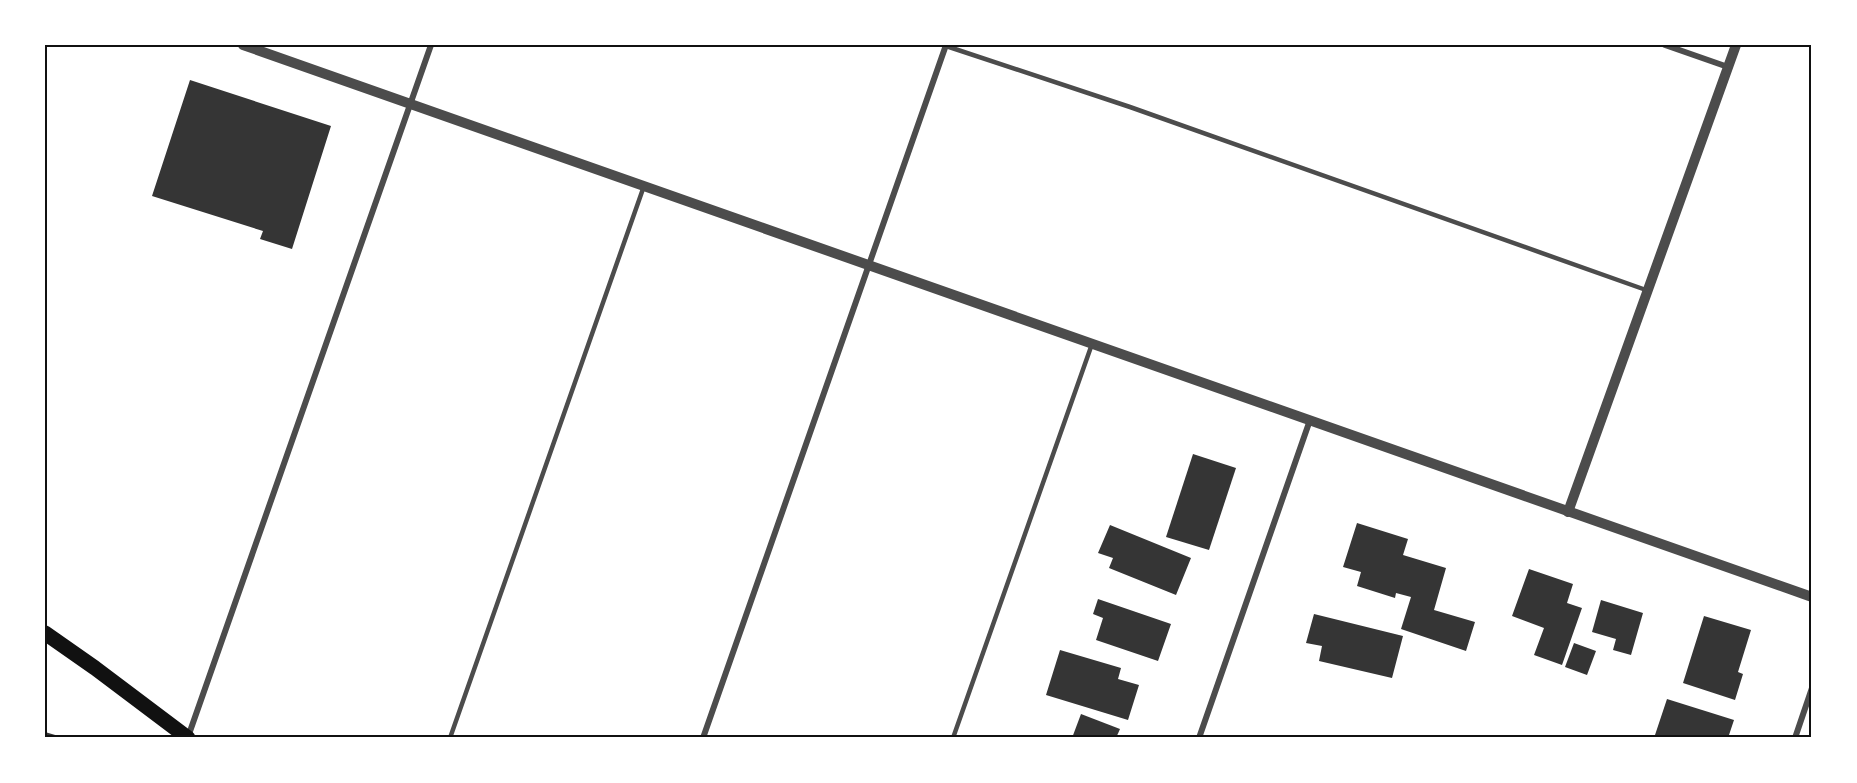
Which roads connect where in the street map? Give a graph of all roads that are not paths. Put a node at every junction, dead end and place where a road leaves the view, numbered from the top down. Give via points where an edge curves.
1 (243, 45) edge
2 (431, 45) edge
3 (945, 45) edge
4 (1665, 45) edge
5 (1736, 45) edge
6 (1728, 67) junction
7 (411, 104) junction
8 (644, 186) junction
9 (869, 266) junction
10 (1647, 291) junction
11 (1092, 344) junction
12 (1310, 420) junction
13 (1568, 512) junction
14 (1812, 597) edge
15 (45, 633) edge
16 (1812, 688) edge
17 (188, 738) edge
18 (450, 738) edge
19 (703, 738) edge
20 (953, 738) edge
21 (1199, 738) edge
22 (1795, 738) edge

1 - 7 street
2 - 7 street
3 - 9 street
3 - 10 lane
4 - 6 street
5 - 6 street
6 - 10 street
7 - 8 street
7 - 17 street
8 - 9 street
8 - 18 lane
9 - 11 street
9 - 19 street
10 - 13 street
11 - 12 street
11 - 20 lane
12 - 13 street
12 - 21 street
13 - 14 street
15 - 17 main road
16 - 22 street

